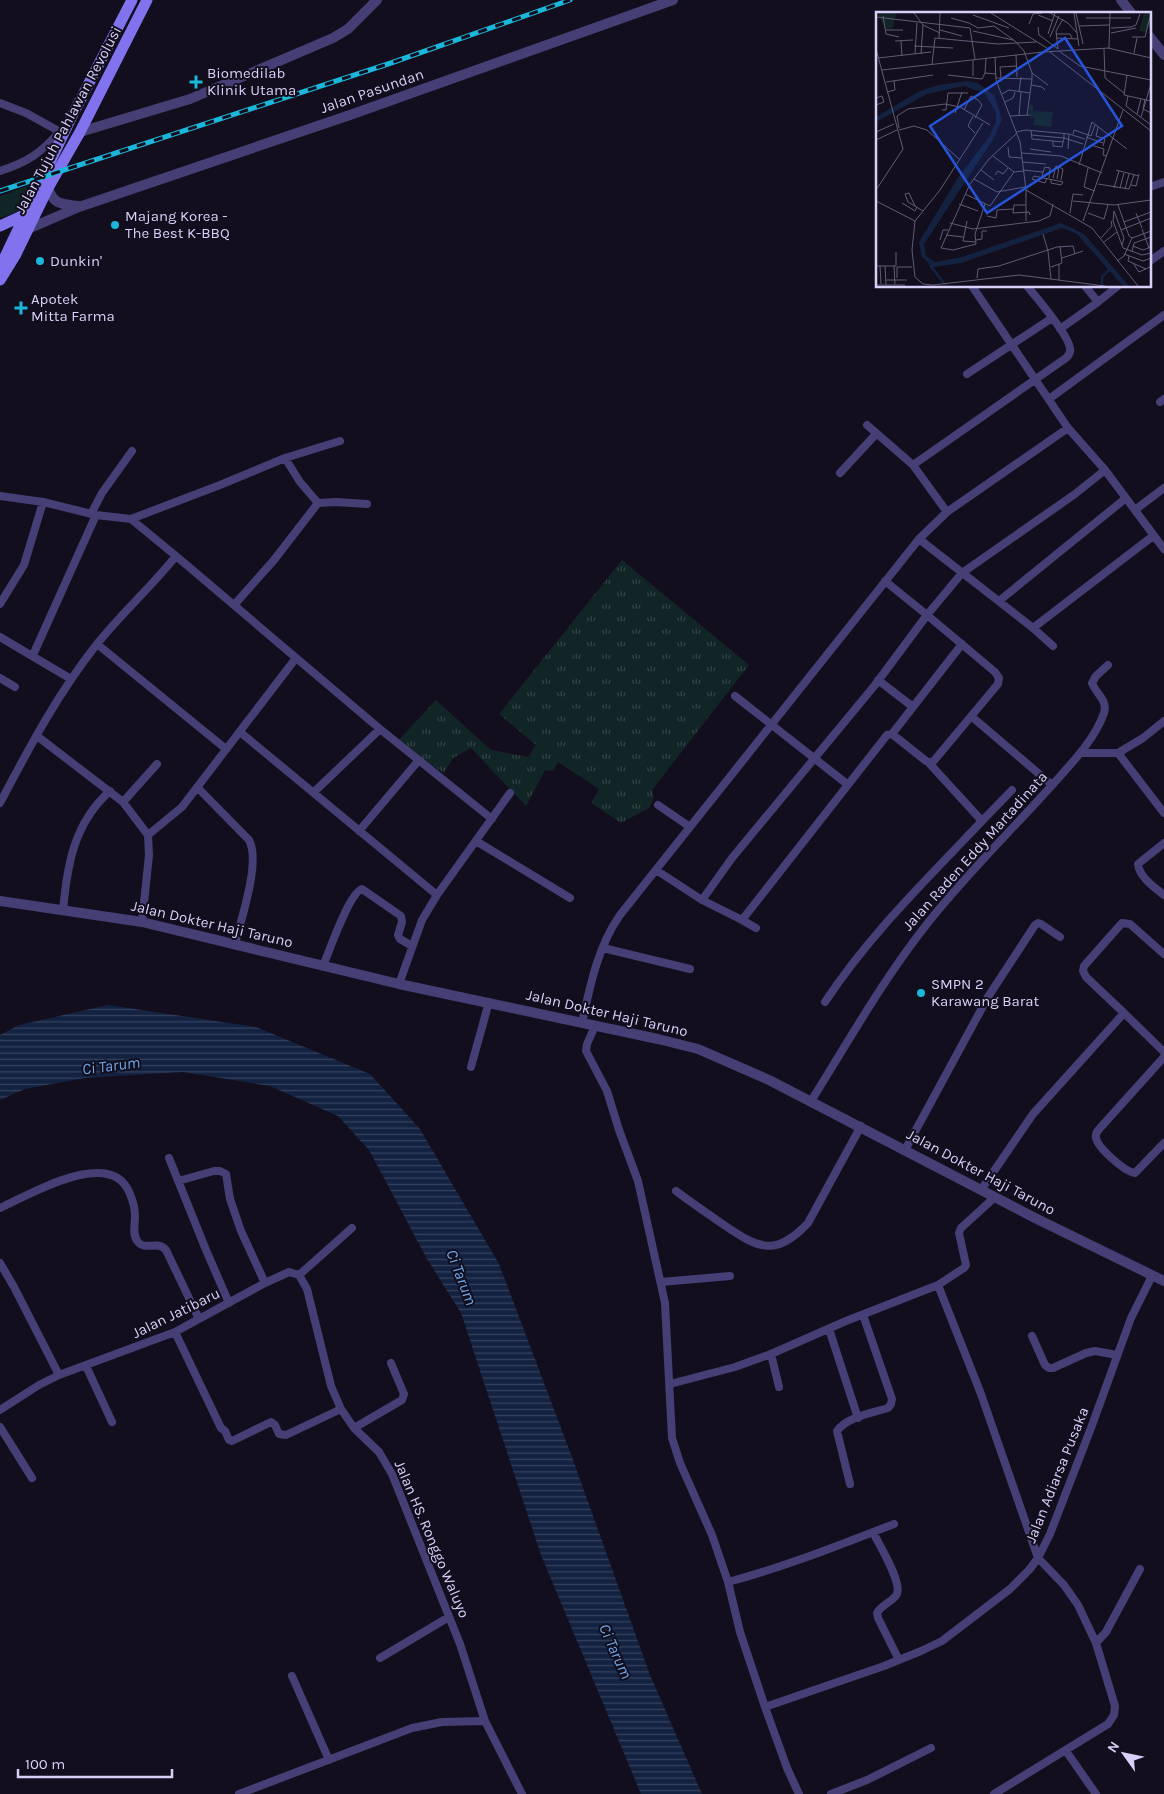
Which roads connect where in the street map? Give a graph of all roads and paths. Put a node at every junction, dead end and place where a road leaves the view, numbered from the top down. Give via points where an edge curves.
1 (132, 0) edge
2 (147, 0) edge
3 (377, 0) edge
4 (673, 0) edge
5 (1121, 0) edge
6 (1130, 12) edge
7 (1152, 40) edge
8 (1164, 55) edge
9 (0, 103) edge
10 (62, 132) junction
11 (80, 132) junction
12 (0, 171) edge
13 (1164, 182) edge
14 (1152, 186) edge
15 (48, 188) junction
16 (79, 206) junction
17 (24, 215) junction
18 (0, 226) edge
19 (28, 229) junction
20 (1164, 251) edge
21 (1152, 260) edge
22 (1, 266) edge
23 (0, 280) edge
24 (973, 288) edge
25 (1029, 288) edge
26 (1087, 288) edge
27 (1116, 288) edge
28 (1098, 302) junction
29 (1164, 315) edge
30 (1052, 318) junction
31 (1060, 329) junction
32 (1011, 345) junction
33 (966, 374) dead end
34 (1036, 379) junction
35 (1049, 399) junction
36 (867, 425) dead end
37 (1068, 428) junction
38 (876, 434) junction
39 (340, 441) dead end
40 (132, 451) dead end
41 (285, 458) junction
42 (913, 465) junction
43 (1105, 470) junction
44 (840, 473) dead end
45 (1164, 488) edge
46 (0, 496) edge
47 (1126, 498) junction
48 (43, 502) junction
49 (318, 503) junction
50 (367, 504) dead end
51 (1135, 510) junction
52 (947, 512) junction
53 (94, 515) junction
54 (131, 518) junction
55 (1153, 536) junction
56 (919, 539) junction
57 (1164, 549) edge
58 (176, 556) junction
59 (962, 573) junction
60 (885, 581) junction
61 (999, 601) junction
62 (0, 604) edge
63 (235, 604) junction
64 (927, 615) junction
65 (1033, 628) junction
66 (0, 637) edge
67 (97, 644) junction
68 (962, 644) junction
69 (1053, 646) dead end
70 (33, 655) junction
71 (296, 658) junction
72 (1108, 665) dead end
73 (0, 678) edge
74 (71, 679) junction
75 (878, 680) junction
76 (15, 687) dead end
77 (735, 696) dead end
78 (913, 707) junction
79 (971, 716) junction
80 (1164, 721) edge
81 (771, 726) junction
82 (380, 729) junction
83 (240, 732) junction
84 (892, 734) junction
85 (37, 736) junction
86 (226, 749) junction
87 (1081, 753) junction
88 (1118, 753) junction
89 (419, 760) junction
90 (814, 760) junction
91 (929, 763) junction
92 (157, 764) dead end
93 (847, 784) junction
94 (1052, 785) junction
95 (197, 787) junction
96 (1012, 790) dead end
97 (110, 791) junction
98 (314, 792) junction
99 (510, 793) dead end
100 (123, 802) junction
101 (0, 803) edge
102 (658, 805) dead end
103 (1164, 813) edge
104 (492, 819) junction
105 (982, 821) junction
106 (690, 827) junction
107 (359, 830) junction
108 (148, 835) junction
109 (476, 841) junction
110 (1164, 843) edge
111 (656, 870) junction
112 (437, 894) junction
113 (1164, 896) edge
114 (570, 898) dead end
115 (702, 900) junction
116 (0, 901) edge
117 (63, 911) junction
118 (742, 920) junction
119 (142, 922) junction
120 (756, 928) dead end
121 (1060, 937) dead end
122 (235, 944) junction
123 (412, 946) junction
124 (603, 948) junction
125 (1164, 954) edge
126 (323, 966) junction
127 (690, 969) dead end
128 (399, 984) junction
129 (489, 1002) junction
130 (825, 1002) dead end
131 (1124, 1013) junction
132 (582, 1023) junction
133 (595, 1026) junction
134 (1164, 1052) edge
135 (1164, 1057) edge
136 (471, 1067) dead end
137 (811, 1101) junction
138 (861, 1126) junction
139 (1164, 1143) edge
140 (905, 1150) junction
141 (169, 1158) dead end
142 (178, 1181) junction
143 (981, 1190) junction
144 (676, 1192) dead end
145 (995, 1197) junction
146 (0, 1208) edge
147 (352, 1228) dead end
148 (0, 1263) edge
149 (299, 1275) junction
150 (730, 1276) dead end
151 (1152, 1276) junction
152 (1164, 1281) edge
153 (661, 1282) junction
154 (265, 1283) junction
155 (938, 1285) junction
156 (229, 1303) junction
157 (863, 1315) junction
158 (199, 1319) junction
159 (829, 1329) junction
160 (174, 1332) junction
161 (1032, 1336) dead end
162 (771, 1354) junction
163 (1117, 1356) junction
164 (391, 1363) dead end
165 (86, 1366) junction
166 (59, 1376) junction
167 (670, 1384) junction
168 (779, 1386) dead end
169 (340, 1409) junction
170 (0, 1410) edge
171 (858, 1418) junction
172 (112, 1422) dead end
173 (0, 1427) edge
174 (354, 1428) junction
175 (32, 1478) dead end
176 (850, 1484) dead end
177 (894, 1524) dead end
178 (873, 1532) junction
179 (1038, 1558) junction
180 (1140, 1569) dead end
181 (728, 1582) junction
182 (449, 1617) junction
183 (1096, 1643) junction
184 (380, 1658) dead end
185 (899, 1660) junction
186 (292, 1676) dead end
187 (765, 1707) junction
188 (485, 1721) junction
189 (931, 1748) dead end
190 (1066, 1751) junction
191 (329, 1760) junction
192 (239, 1794) edge
193 (522, 1794) edge
194 (799, 1794) edge
195 (831, 1794) edge
196 (994, 1794) edge
197 (1096, 1794) edge

1 - 10 main road, Jalan Tujuh Pahlawan Revolusi
2 - 11 main road, Jalan Tujuh Pahlawan Revolusi
3 - 11 street via 348,29 333,38 190,99
4 - 16 street, Jalan Pasundan via 360,112
5 - 6 street
7 - 8 street
9 - 10 street via 26,112
10 - 12 street via 44,149 19,165
10 - 17 main road, Jalan Tujuh Pahlawan Revolusi
11 - 15 main road, Jalan Tujuh Pahlawan Revolusi
13 - 14 street
15 - 16 street via 57,203
15 - 19 main road, Jalan Tujuh Pahlawan Revolusi
16 - 19 street, Jalan Pasundan
17 - 18 main road
17 - 22 main road, Jalan Tujuh Pahlawan Revolusi
19 - 23 main road, Jalan Tujuh Pahlawan Revolusi
20 - 21 street
24 - 32 street
25 - 30 street
26 - 28 street
27 - 28 street
28 - 31 street
29 - 35 street
30 - 31 street
30 - 32 street
31 - 34 street via 1070,345 1070,352
32 - 33 street
32 - 34 street
34 - 35 street
34 - 42 street
35 - 37 street
36 - 38 street
37 - 43 street
37 - 52 street
38 - 42 street
38 - 44 street
39 - 41 street
40 - 53 street via 102,492
41 - 49 street
41 - 54 street
42 - 52 street
43 - 47 street
43 - 59 street
45 - 51 street
46 - 48 street
47 - 51 street
47 - 61 street
48 - 53 street
48 - 62 street via 24,565
49 - 50 street
49 - 63 street
51 - 55 street
52 - 56 street
53 - 54 street
53 - 70 street
54 - 58 street
55 - 57 street
55 - 65 street
56 - 59 street
56 - 60 street
58 - 63 street
58 - 67 street
59 - 61 street
59 - 64 street
60 - 64 street
60 - 81 street
61 - 65 street
63 - 71 street
64 - 68 street
64 - 75 street
65 - 69 street
66 - 70 street
67 - 74 street
67 - 86 street
68 - 78 street
68 - 79 street via 999,678 998,684
70 - 74 street
71 - 82 street
71 - 83 street
72 - 87 street, Jalan Raden Eddy Martadinata via 1092,683 1103,699 1104,713
73 - 76 street
74 - 85 street
75 - 78 street
75 - 90 street
77 - 81 street
78 - 84 street
79 - 91 street via 937,759
79 - 94 street
80 - 88 street
81 - 90 street
81 - 106 street
82 - 89 street
82 - 98 street
83 - 86 street
83 - 98 street
84 - 91 street
84 - 93 street via 887,735
85 - 97 street
85 - 101 street
86 - 95 street
87 - 88 street
87 - 94 street, Jalan Raden Eddy Martadinata
88 - 103 street
89 - 104 street
89 - 107 street
90 - 93 street
90 - 115 street via 732,858
91 - 105 street
92 - 100 street
93 - 118 street
94 - 137 street, Jalan Raden Eddy Martadinata via 927,923 905,952
95 - 108 street via 182,807
95 - 122 street via 252,844 250,881
96 - 105 street
97 - 100 street
97 - 117 street via 99,800 76,839 66,878
98 - 107 street
99 - 104 street
100 - 108 street
102 - 106 street
104 - 109 street
105 - 130 street via 876,933
106 - 111 street
107 - 112 street
108 - 119 street
109 - 112 street
109 - 114 street
110 - 113 street via 1138,864 1138,870
111 - 115 street
111 - 124 street via 610,930
112 - 123 street
115 - 118 street
116 - 117 street, Jalan Dokter Haji Taruno
117 - 119 street, Jalan Dokter Haji Taruno
118 - 120 street
119 - 122 street, Jalan Dokter Haji Taruno
121 - 140 street via 1041,924 1035,925 988,997
122 - 126 street, Jalan Dokter Haji Taruno
123 - 126 street via 398,935 401,916 362,888 344,915
123 - 128 street
124 - 127 street
124 - 132 street
125 - 131 street via 1130,924 1122,923 1084,966 1086,977
126 - 128 street, Jalan Dokter Haji Taruno
128 - 129 street, Jalan Dokter Haji Taruno
129 - 132 street, Jalan Dokter Haji Taruno
129 - 136 street
131 - 134 street
131 - 143 street via 1033,1114
132 - 133 street, Jalan Dokter Haji Taruno
133 - 137 street, Jalan Dokter Haji Taruno via 698,1049
133 - 153 street via 586,1050 607,1091 638,1181
135 - 139 street via 1101,1127 1096,1139 1122,1167 1135,1173
137 - 138 street, Jalan Dokter Haji Taruno
138 - 140 street, Jalan Dokter Haji Taruno
138 - 144 street via 808,1223 788,1241 775,1246 747,1241
140 - 143 street, Jalan Dokter Haji Taruno
141 - 142 street
142 - 154 street via 220,1170 226,1174 241,1231
142 - 156 street
143 - 145 street, Jalan Dokter Haji Taruno
145 - 151 street, Jalan Dokter Haji Taruno
145 - 155 street via 961,1228 959,1233 966,1265
146 - 158 street via 55,1182 87,1173 114,1177 130,1193 135,1238 145,1246 156,1245 166,1250
147 - 149 street
148 - 166 street
149 - 154 street, Jalan Jatibaru via 288,1272
149 - 169 street, Jalan HS. Ronggo Waluyo via 307,1289 331,1386
150 - 153 street
151 - 152 street, Jalan Dokter Haji Taruno
151 - 163 street, Jalan Adiarsa Pusaka
153 - 167 street
154 - 156 street, Jalan Jatibaru
155 - 157 street
155 - 179 street via 981,1394
156 - 158 street, Jalan Jatibaru
157 - 159 street
157 - 171 street via 892,1399 888,1408
158 - 160 street, Jalan Jatibaru
159 - 162 street
159 - 171 street
160 - 165 street, Jalan Jatibaru
160 - 169 street via 229,1440 271,1422 279,1434 286,1435
161 - 163 street via 1049,1368 1095,1351
162 - 167 street
162 - 168 street
163 - 179 street, Jalan Adiarsa Pusaka
164 - 174 street via 404,1394 402,1400
165 - 166 street, Jalan Jatibaru
165 - 172 street
166 - 170 street, Jalan Jatibaru
167 - 181 street via 672,1438
169 - 174 street, Jalan HS. Ronggo Waluyo
171 - 176 street via 837,1431
173 - 175 street
174 - 182 street, Jalan HS. Ronggo Waluyo via 379,1452 392,1474
177 - 178 street
178 - 181 street via 765,1572
178 - 185 street via 898,1583 894,1598 882,1605 877,1613
179 - 183 street via 1078,1605
179 - 185 street, Jalan Adiarsa Pusaka via 1010,1589 942,1641
180 - 183 street via 1106,1632
181 - 187 street via 740,1632
182 - 184 street
182 - 188 street, Jalan HS. Ronggo Waluyo
183 - 190 street via 1115,1706 1114,1715 1108,1724
185 - 187 street, Jalan Adiarsa Pusaka
186 - 191 street
187 - 194 street
188 - 191 street via 442,1722 412,1728
188 - 193 street, Jalan HS. Ronggo Waluyo
189 - 195 street
190 - 196 street
190 - 197 street
191 - 192 street

